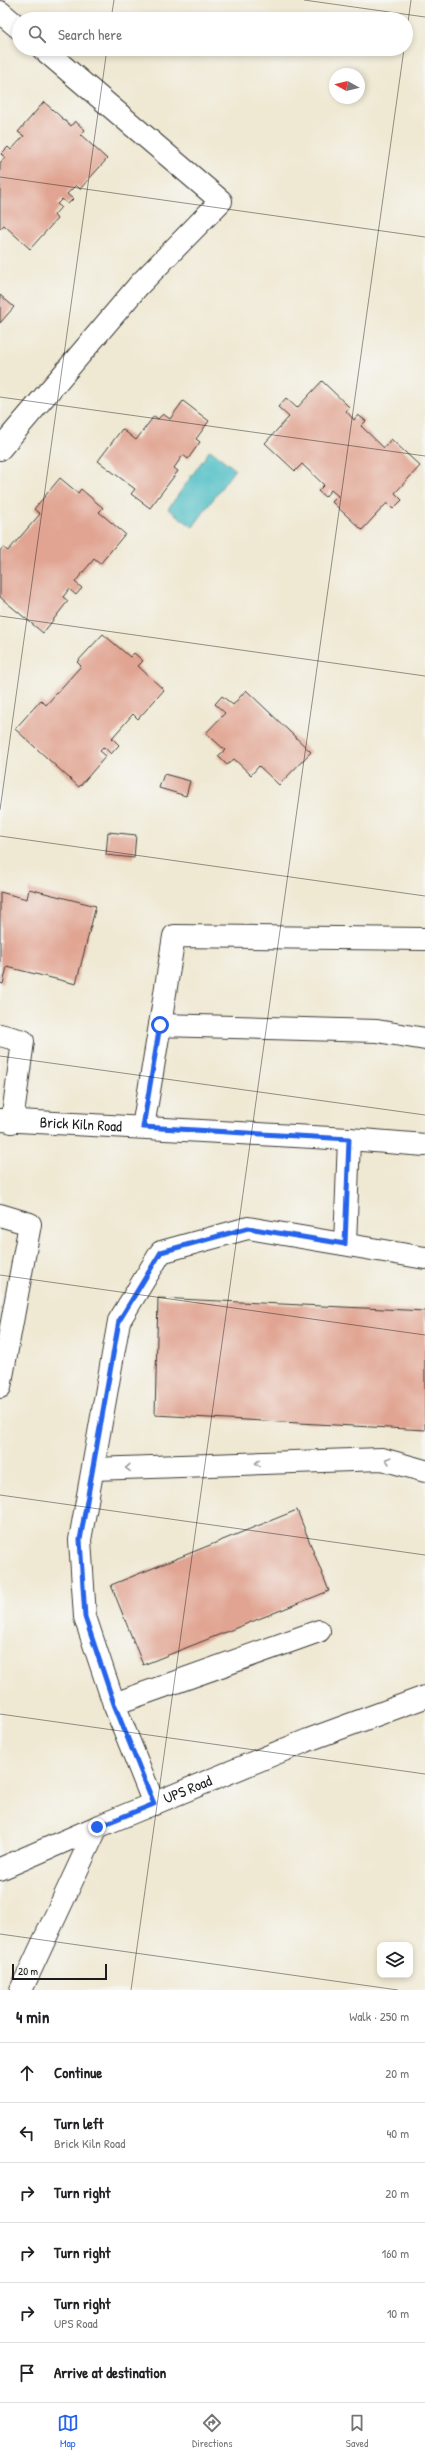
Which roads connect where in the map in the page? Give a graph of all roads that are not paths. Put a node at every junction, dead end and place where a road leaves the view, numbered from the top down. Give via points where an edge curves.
1 (0, 12) edge
2 (12, 22) edge
3 (51, 56) edge
4 (0, 449) edge
5 (425, 939) edge
6 (160, 1025) junction
7 (0, 1035) edge
8 (425, 1039) edge
9 (6, 1121) edge
10 (143, 1127) junction
11 (349, 1139) junction
12 (425, 1145) edge
13 (0, 1215) edge
14 (345, 1244) junction
15 (425, 1258) edge
16 (0, 1387) edge
17 (93, 1469) junction
18 (425, 1471) edge
19 (319, 1631) dead end
20 (425, 1697) edge
21 (114, 1704) junction
22 (154, 1804) junction
23 (97, 1827) junction
24 (0, 1869) edge
25 (21, 1990) edge

1 - 2 street
3 - 4 street via 220,201 139,285
5 - 6 street via 174,936
6 - 8 street via 377,1031
6 - 10 street
7 - 9 street via 23,1041
9 - 10 street, Brick Kiln Road
10 - 11 street, Brick Kiln Road
11 - 12 street, Brick Kiln Road
11 - 14 street
13 - 16 street via 30,1224
14 - 15 street
14 - 17 street via 248,1228 161,1252 119,1321
18 -> 17 street via 382,1459
17 - 21 street via 80,1540 85,1617
19 - 21 street
20 - 22 street, UPS Road via 308,1740
21 - 22 street
22 - 23 street, UPS Road
23 - 24 street, UPS Road
23 - 25 street

